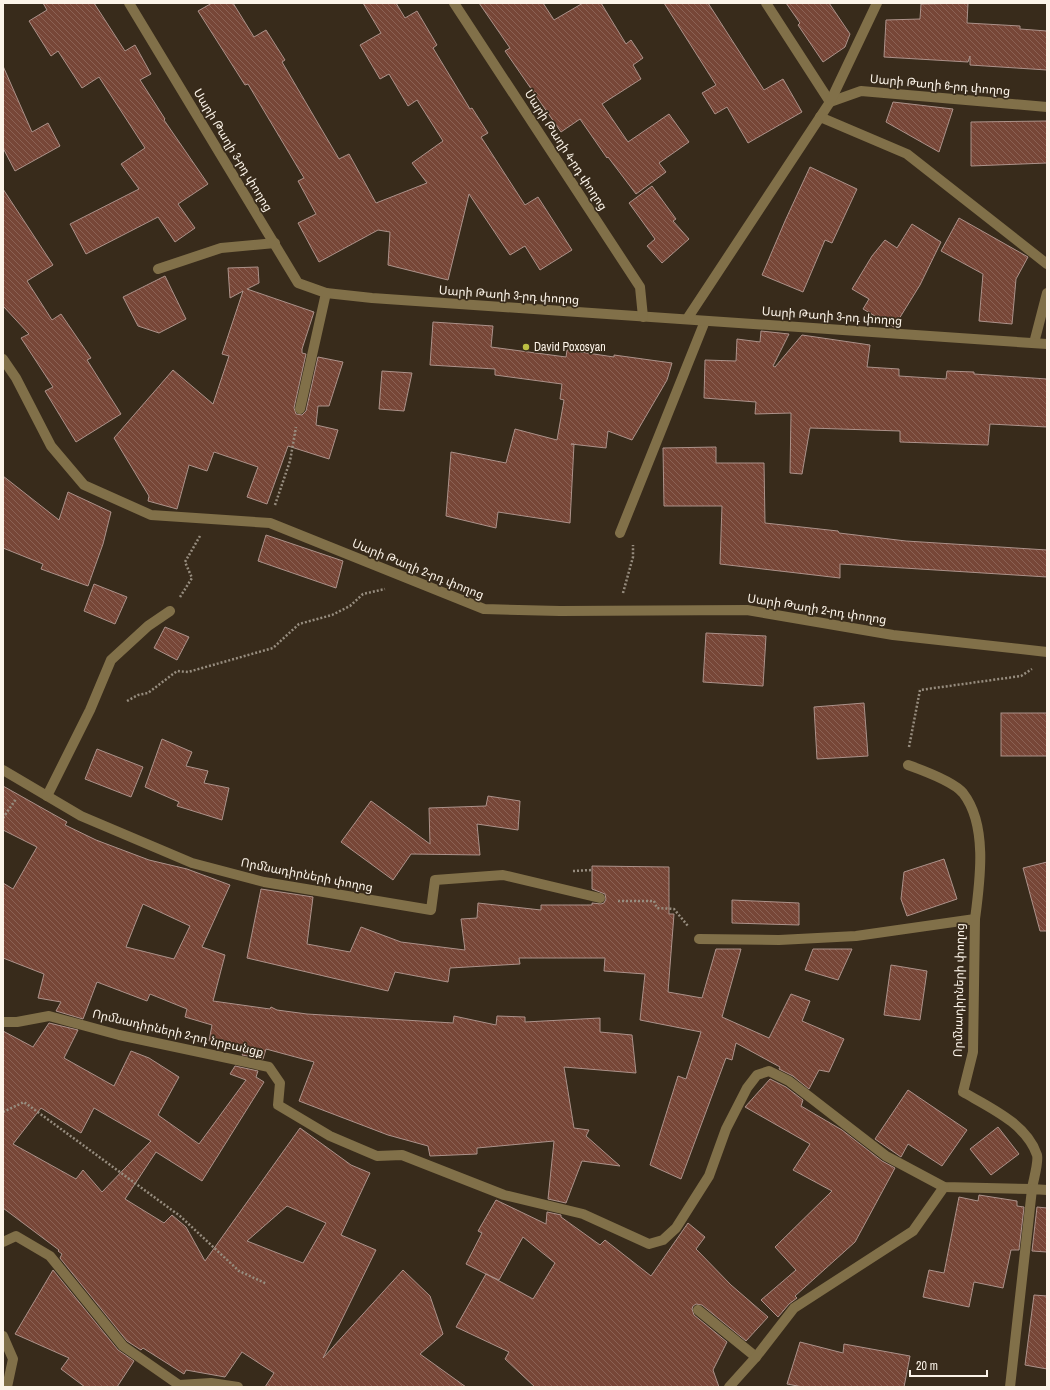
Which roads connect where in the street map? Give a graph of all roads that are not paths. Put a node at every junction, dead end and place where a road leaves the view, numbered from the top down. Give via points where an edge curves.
1 (128, 3) edge
2 (454, 3) edge
3 (766, 3) edge
4 (877, 3) edge
5 (830, 102) junction
6 (1047, 107) edge
7 (820, 117) junction
8 (275, 243) junction
9 (1047, 264) edge
10 (158, 269) dead end
11 (326, 293) junction
12 (1047, 293) edge
13 (643, 317) junction
14 (687, 319) junction
15 (704, 321) junction
16 (1034, 343) junction
17 (1047, 344) edge
18 (3, 358) edge
19 (300, 409) road end
20 (620, 534) dead end
21 (170, 611) road end
22 (1047, 652) edge
23 (908, 765) road end
24 (3, 770) edge
25 (47, 796) junction
26 (600, 898) road end
27 (976, 919) junction
28 (699, 939) road end
29 (3, 1022) edge
30 (944, 1187) junction
31 (1032, 1189) junction
32 (1047, 1190) edge
33 (3, 1242) edge
34 (698, 1310) dead end
35 (3, 1336) edge
36 (756, 1357) junction
37 (7, 1387) edge
38 (238, 1387) edge
39 (729, 1387) edge
40 (1010, 1387) edge

1 - 8 street, Սարի Թաղի 3-րդ փողոց
2 - 13 street, Սարի Թաղի 4-րդ փողոց via 640,287
3 - 5 street
4 - 5 street
5 - 6 street, Սարի Թաղի 6-րդ փողոց via 861,91
5 - 7 street
7 - 9 street via 906,154
7 - 14 street
8 - 10 street via 221,248
8 - 11 street, Սարի Թաղի 3-րդ փողոց via 298,283
11 - 13 street, Սարի Թաղի 3-րդ փողոց
11 - 19 street
12 - 16 street
13 - 14 street, Սարի Թաղի 3-րդ փողոց
14 - 15 street, Սարի Թաղի 3-րդ փողոց
15 - 16 street, Սարի Թաղի 3-րդ փողոց
15 - 20 street
16 - 17 street, Սարի Թաղի 3-րդ փողոց
18 - 22 street, Սարի Թաղի 2-րդ փողոց via 51,446 84,485 151,516 270,523 484,609 748,610 893,635
21 - 25 street via 148,626 110,660 90,710
23 - 27 street via 936,776 962,792 974,813 982,872
24 - 25 street, Որմնադիրների փողոց
25 - 26 street, Որմնադիրների փողոց via 81,816 192,863 264,882 431,910 435,880 473,877 503,875
27 - 28 street, Որմնադիրների փողոց via 856,936 780,940
27 - 31 street, Որմնադիրների փողոց via 973,1052 964,1092 1024,1132 1037,1156
29 - 30 street, Որմնադիրների 2-րդ նրբանցք via 49,1016 119,1035 269,1067 280,1083 278,1105 330,1136 378,1156 402,1155 504,1195 583,1214 649,1244 663,1240 676,1228 708,1176 726,1129 747,1088 757,1075 769,1071 789,1081 886,1156
30 - 31 street
30 - 36 street via 913,1231 794,1308
31 - 32 street
31 - 40 street
33 - 38 street via 16,1236 50,1256 123,1346 178,1385 211,1383
34 - 36 street
35 - 37 street via 13,1359
36 - 39 street

